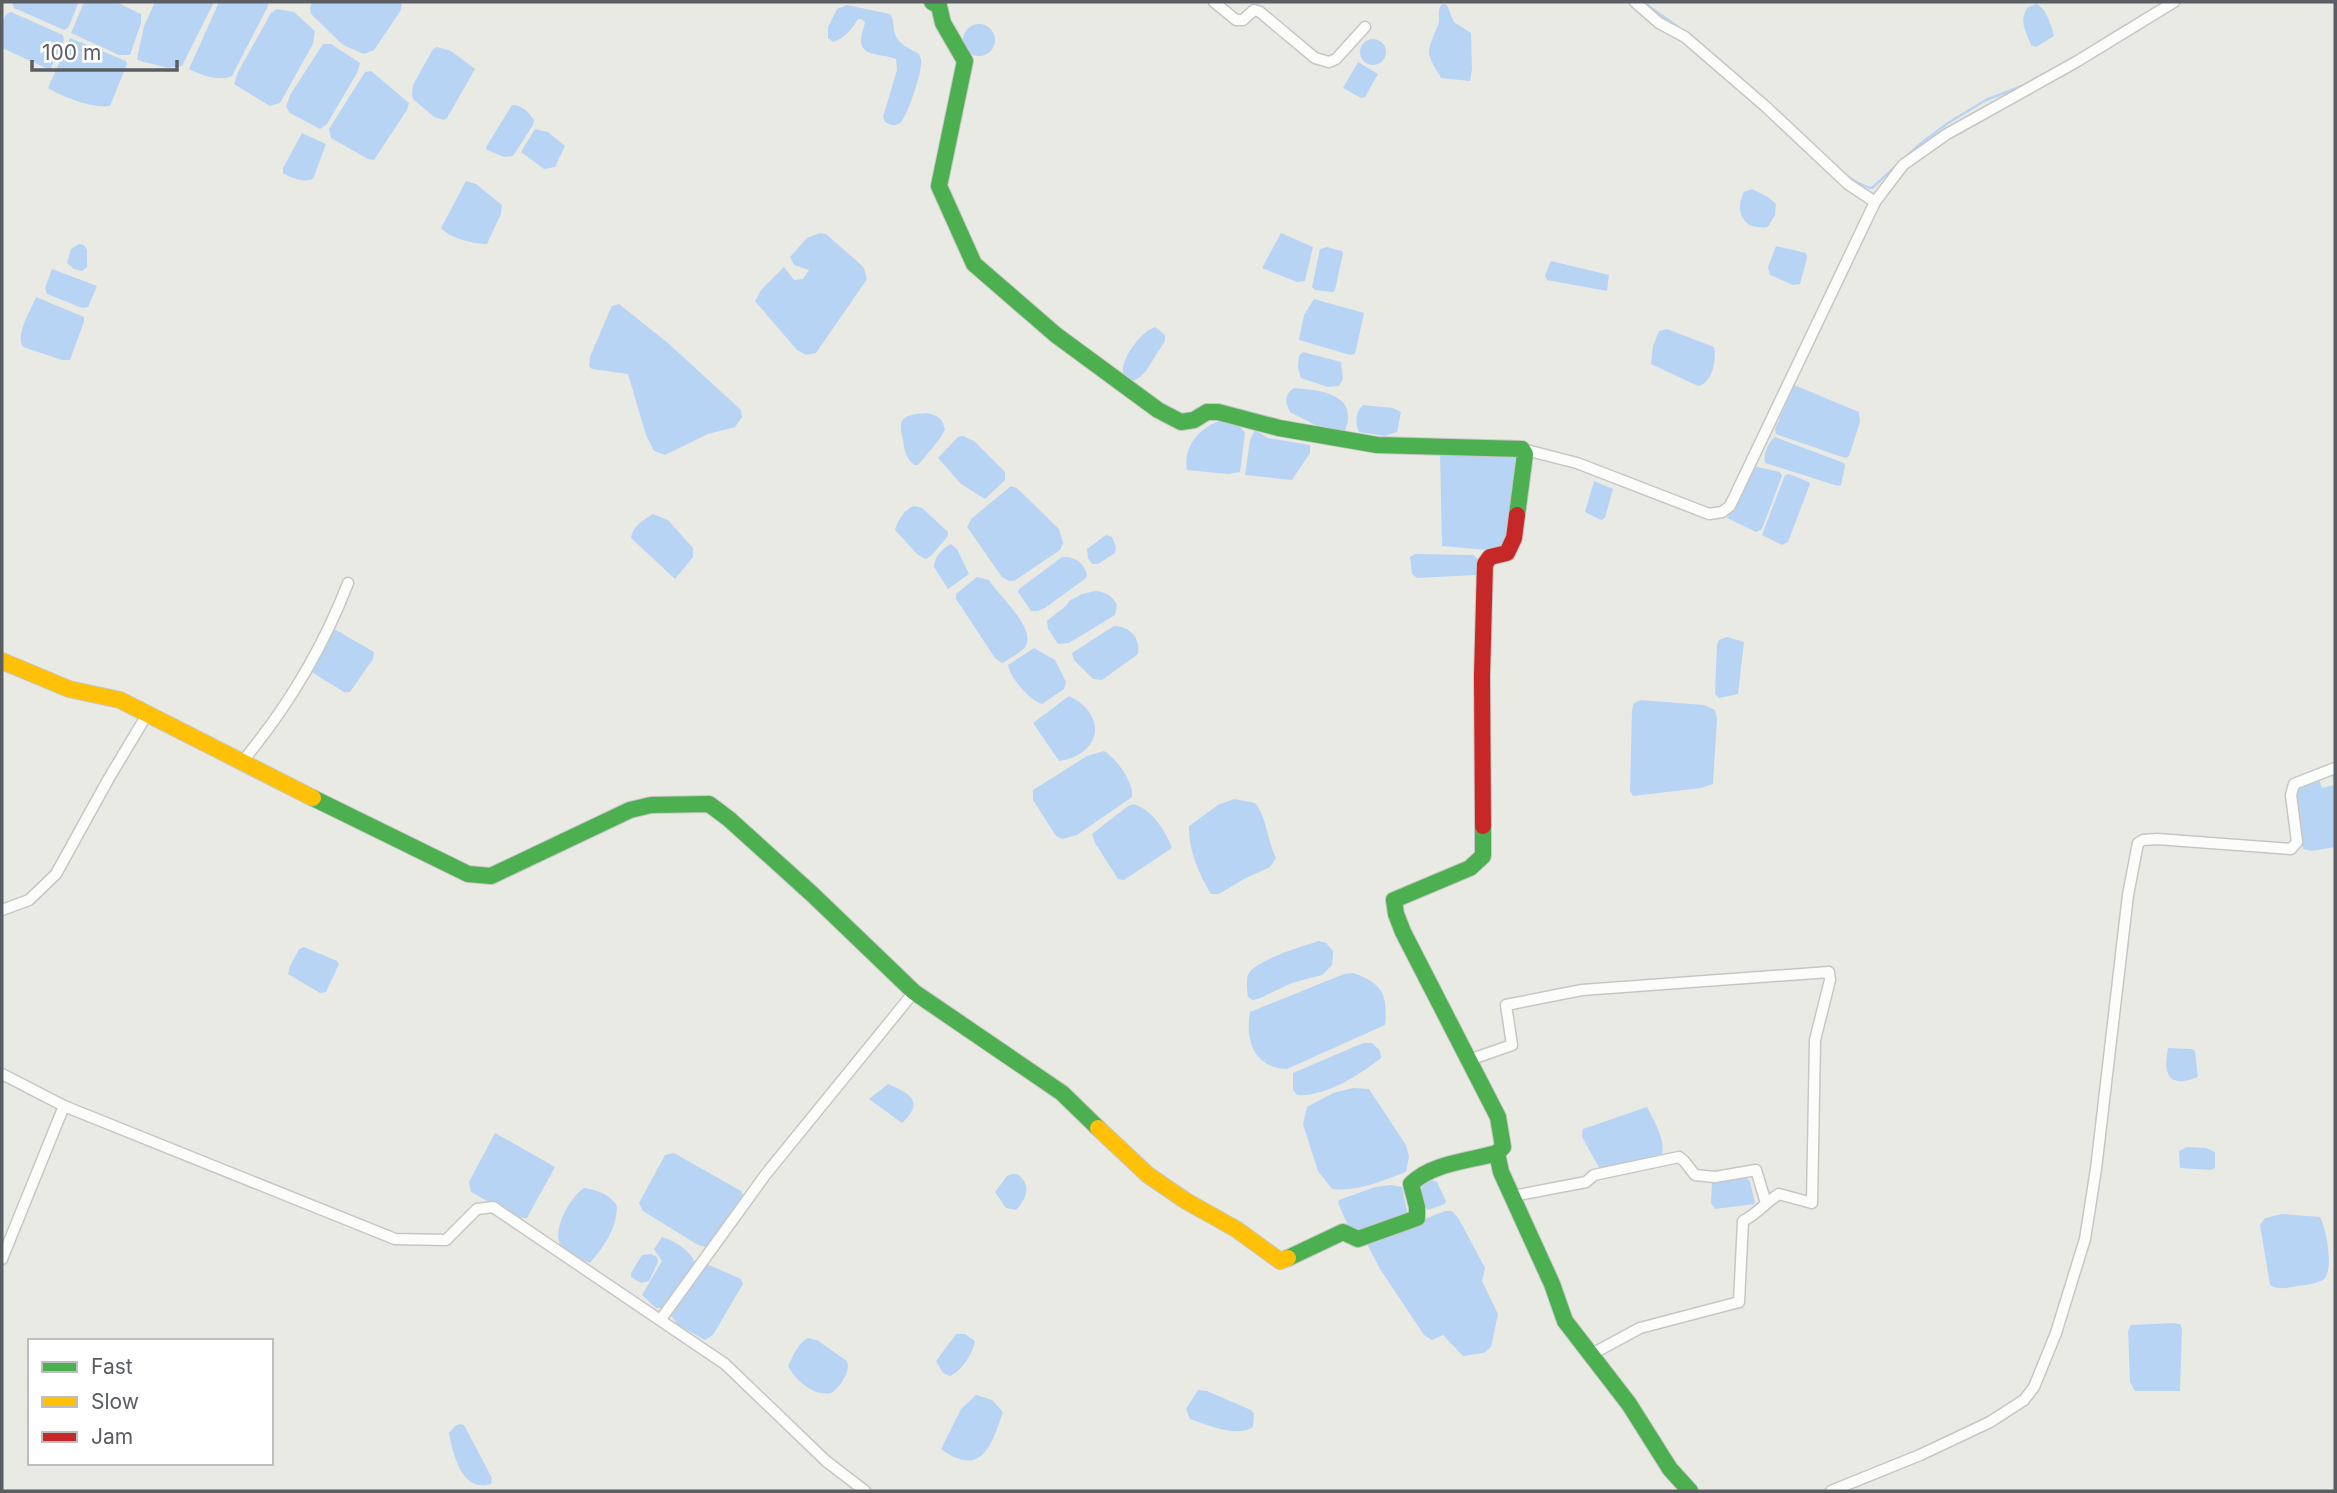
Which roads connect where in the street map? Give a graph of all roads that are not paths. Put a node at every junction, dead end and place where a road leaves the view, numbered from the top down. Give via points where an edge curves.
1 (1214, 2) edge
2 (1635, 2) edge
3 (2175, 2) edge
4 (937, 3) edge
5 (1365, 27) dead end
6 (1875, 202) junction
7 (1522, 449) junction
8 (348, 583) dead end
9 (2, 661) edge
10 (148, 713) junction
11 (242, 762) junction
12 (2335, 768) edge
13 (2, 910) edge
14 (914, 992) junction
15 (1469, 1060) junction
16 (2, 1074) edge
17 (64, 1106) junction
18 (1497, 1153) junction
19 (1513, 1196) junction
20 (1766, 1203) junction
21 (2, 1259) edge
22 (661, 1319) junction
23 (1590, 1355) junction
24 (865, 1491) edge
25 (1690, 1491) edge
26 (1830, 1491) edge

1 - 5 street via 1236,20 1254,10 1260,12 1324,61 1336,59
2 - 6 street via 1685,37 1848,184
3 - 6 street via 1947,134 1903,165
4 - 7 street via 965,61 939,186 974,264 1056,335 1181,422 1218,412 1377,445
6 - 7 street via 1730,506 1722,512 1709,514 1577,463
7 - 15 street via 1526,460 1514,538 1507,553 1490,557 1485,564 1483,856 1470,867 1394,900 1403,932
8 - 11 street via 300,684
9 - 10 street via 69,689 120,700
10 - 11 street
10 - 13 street via 56,874 29,900
11 - 14 street via 468,874 491,876 630,810 651,804 709,804
12 - 26 street via 2294,784 2291,795 2297,842 2291,849 2157,839 2138,843 2085,1239 2034,1387 2024,1400 1990,1422
14 - 18 street via 1062,1093 1148,1175 1236,1228 1280,1261 1343,1232 1358,1239 1417,1218 1411,1184 1415,1178
14 - 22 street via 766,1174
15 - 18 street via 1498,1117 1503,1147
15 - 20 street via 1512,1045 1506,1005 1582,990 1829,972 1815,1040 1812,1203 1779,1194
16 - 17 street
17 - 21 street
17 - 22 street via 395,1239 446,1240 477,1209 494,1207
18 - 19 street
19 - 20 street via 1679,1157 1695,1175 1715,1177 1756,1170
19 - 23 street via 1565,1321
20 - 23 street via 1743,1221 1739,1302 1640,1328
22 - 24 street via 725,1364 826,1461
23 - 25 street

